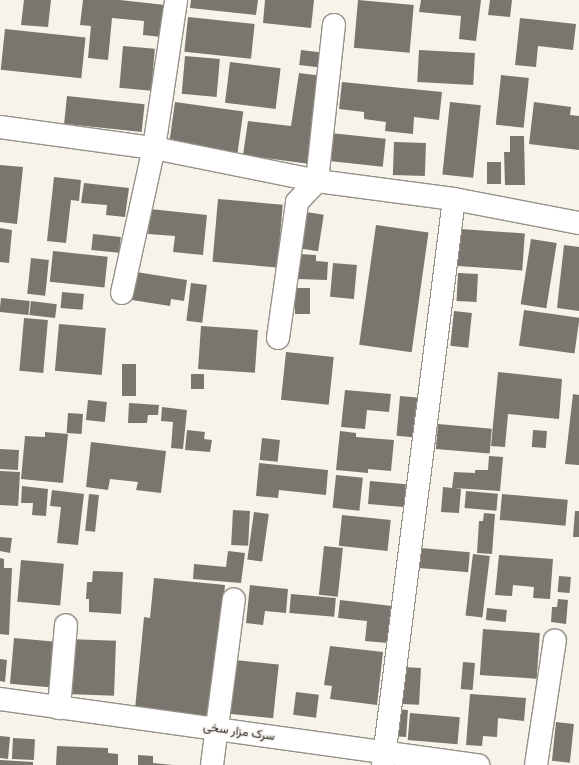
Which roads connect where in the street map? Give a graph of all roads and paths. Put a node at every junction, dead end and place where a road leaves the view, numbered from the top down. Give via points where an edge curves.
1 (176, 0) edge
2 (334, 25) dead end
3 (0, 127) edge
4 (154, 148) junction
5 (317, 181) junction
6 (454, 199) junction
7 (579, 223) edge
8 (122, 293) dead end
9 (278, 338) dead end
10 (234, 599) dead end
11 (66, 625) dead end
12 (555, 640) dead end
13 (0, 700) edge
14 (60, 708) junction
15 (215, 729) junction
16 (384, 759) edge
17 (212, 765) edge
18 (478, 765) edge
19 (536, 765) edge

1 - 4 street
2 - 5 street
3 - 4 street
4 - 5 street
4 - 8 street
5 - 6 street
5 - 9 street via 297,202
6 - 7 street
6 - 16 street
10 - 15 street
11 - 14 street
12 - 19 street
13 - 14 street, سرک مزار سخی
14 - 15 street, سرک مزار سخی
15 - 16 street, سرک مزار سخی
15 - 17 street
16 - 18 street, سرک مزار سخی

